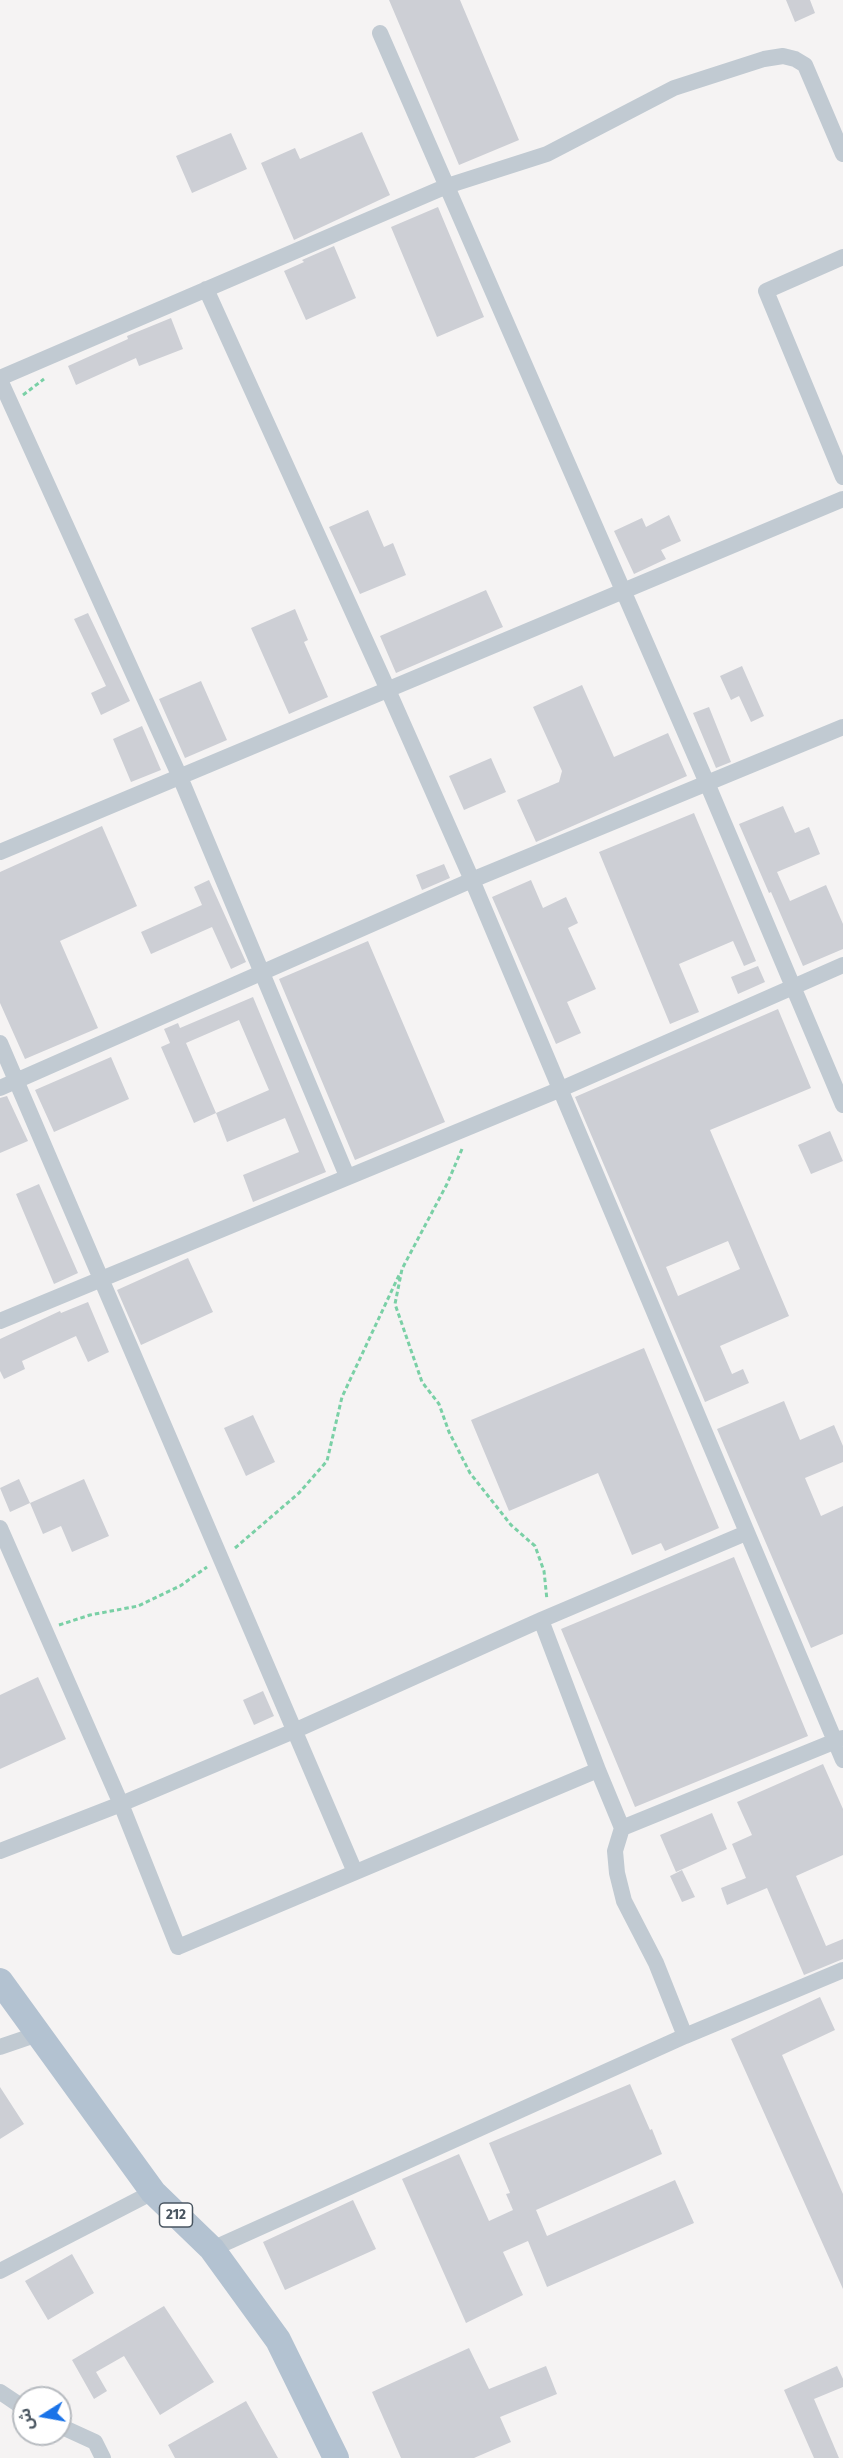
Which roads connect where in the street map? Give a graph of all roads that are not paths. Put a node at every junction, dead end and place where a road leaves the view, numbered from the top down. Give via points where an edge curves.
1 (380, 33) dead end
2 (843, 154) edge
3 (447, 186) junction
4 (843, 257) edge
5 (206, 289) junction
6 (0, 379) edge
7 (843, 477) edge
8 (843, 499) edge
9 (624, 591) junction
10 (388, 690) junction
11 (843, 727) edge
12 (180, 777) junction
13 (707, 783) junction
14 (0, 852) edge
15 (471, 880) junction
16 (843, 965) edge
17 (262, 972) junction
18 (793, 987) junction
19 (0, 1042) edge
20 (16, 1081) junction
21 (0, 1088) edge
22 (561, 1089) junction
23 (843, 1105) edge
24 (347, 1176) junction
25 (99, 1279) junction
26 (0, 1321) edge
27 (0, 1528) edge
28 (746, 1533) junction
29 (541, 1620) junction
30 (294, 1731) junction
31 (839, 1739) edge
32 (843, 1760) edge
33 (598, 1770) junction
34 (121, 1804) junction
35 (622, 1828) junction
36 (0, 1851) edge
37 (355, 1872) junction
38 (843, 1970) edge
39 (0, 1981) edge
40 (38, 2034) junction
41 (685, 2036) junction
42 (0, 2047) edge
43 (153, 2192) junction
44 (212, 2249) junction
45 (0, 2271) edge
46 (72, 2431) edge
47 (103, 2458) edge
48 (336, 2458) edge

1 - 3 street
2 - 3 street via 805,65 783,56 675,88 547,154
3 - 5 street
3 - 9 street
4 - 7 street via 766,291
5 - 6 street
5 - 10 street
6 - 12 street
8 - 9 street
9 - 10 street
9 - 13 street
10 - 12 street
10 - 15 street
11 - 13 street
12 - 14 street
12 - 17 street
13 - 15 street
13 - 18 street
15 - 17 street
15 - 22 street
16 - 18 street
17 - 20 street
17 - 24 street
18 - 22 street
18 - 23 street
19 - 20 street
20 - 21 street
20 - 25 street
22 - 24 street
22 - 28 street
24 - 25 street
25 - 26 street
25 - 30 street
27 - 34 street
28 - 29 street
28 - 31 street
29 - 30 street
29 - 33 street
30 - 34 street
30 - 37 street
31 - 32 street
31 - 35 street
33 - 35 street
33 - 37 street
34 - 36 street
34 - 37 street via 178,1947
35 - 41 street via 615,1851 624,1901 656,1963
38 - 41 street
39 - 40 main road, 212
40 - 42 street
40 - 43 main road, 212
41 - 44 street
43 - 44 main road, 212
43 - 45 street
44 - 48 main road, 212 via 278,2340
46 - 47 street via 95,2442

